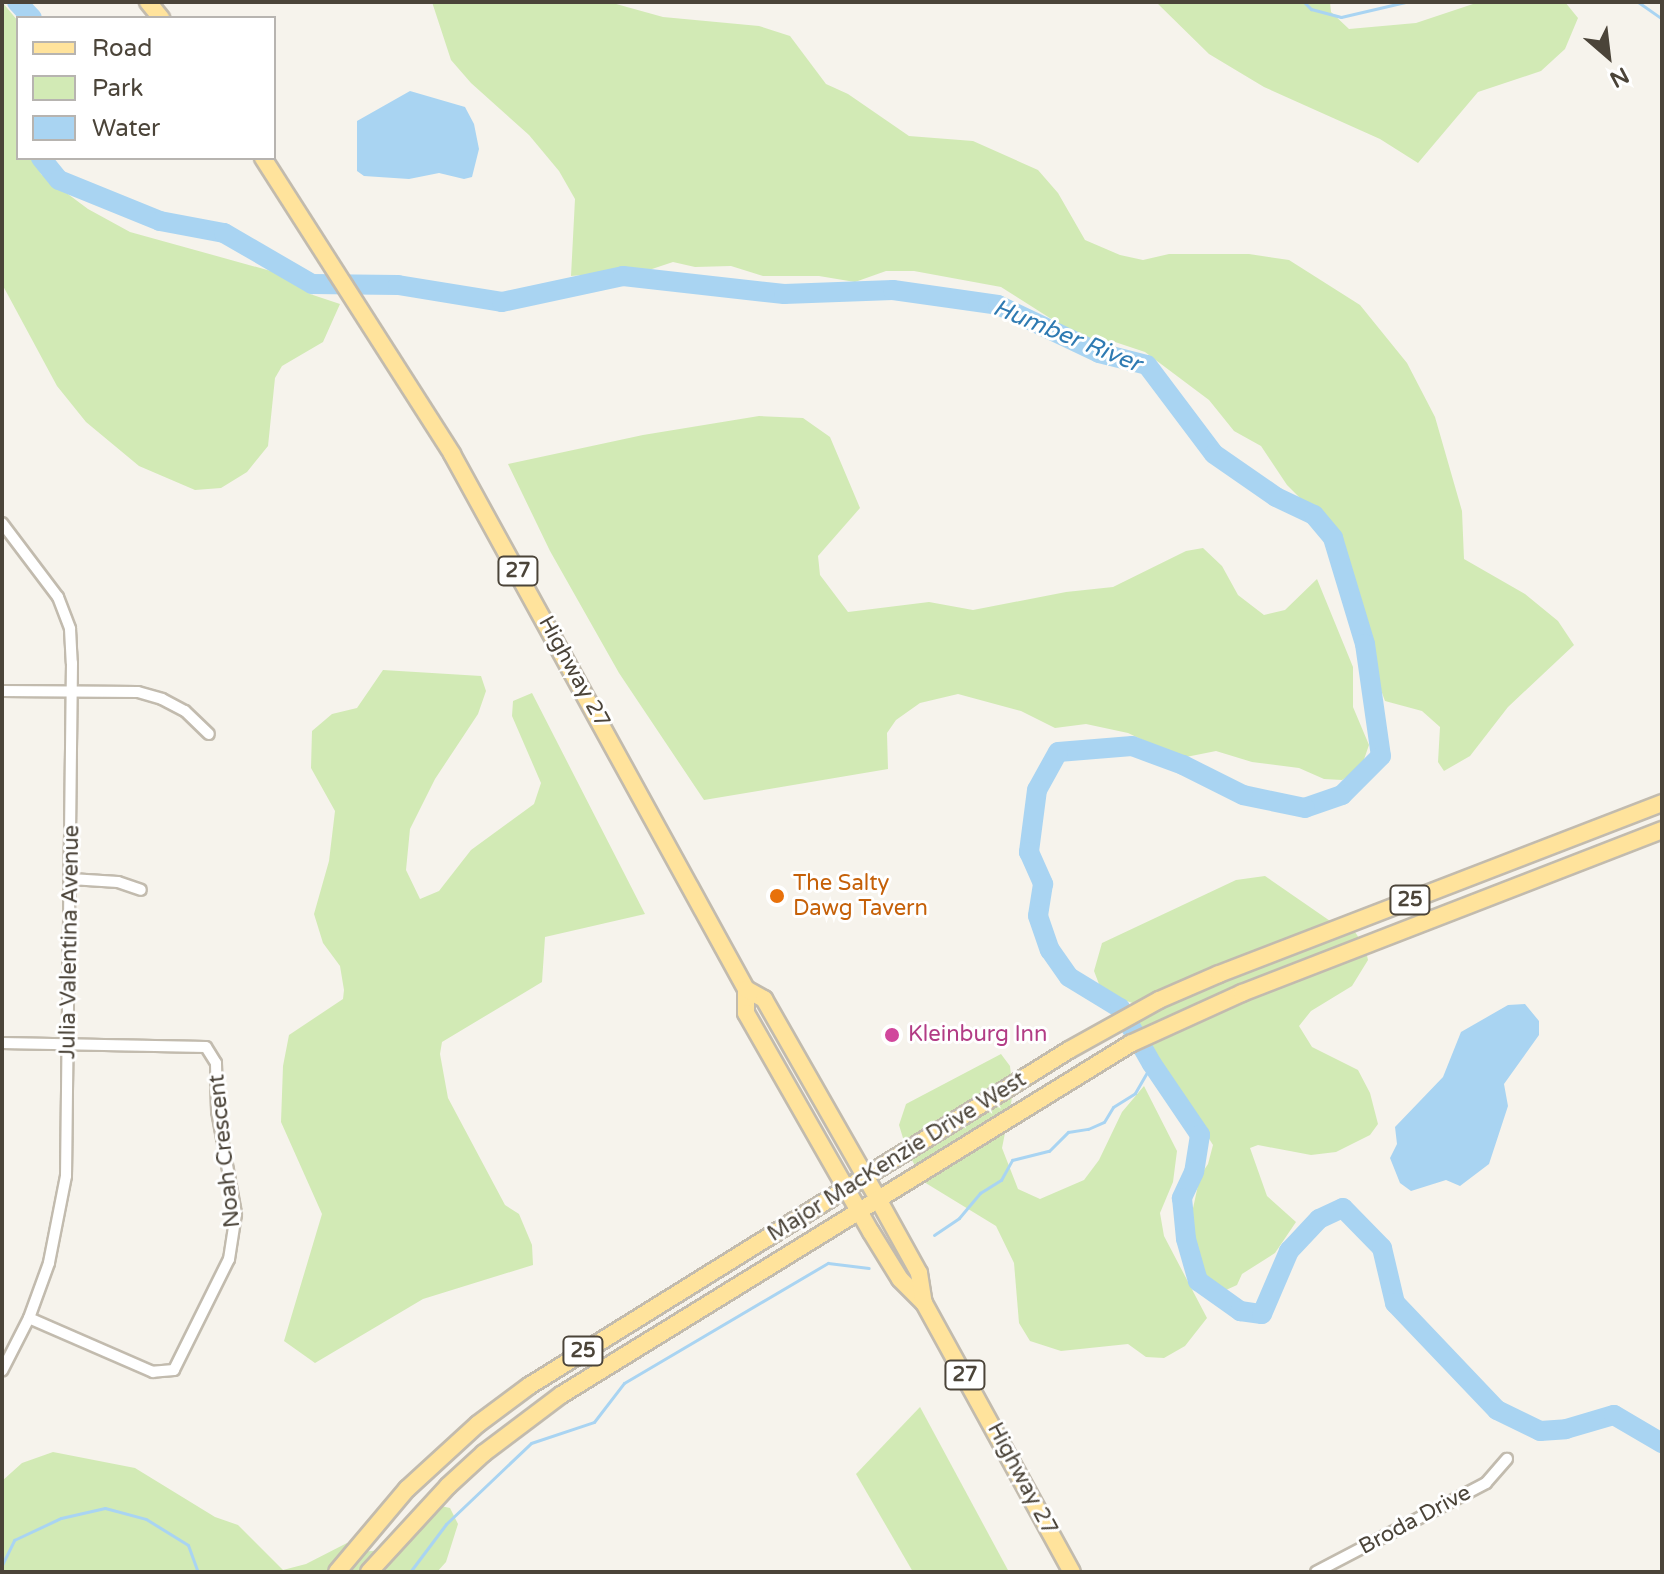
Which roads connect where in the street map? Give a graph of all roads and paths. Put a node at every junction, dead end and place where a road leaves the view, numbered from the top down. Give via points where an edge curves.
1 (264, 160) edge
2 (2, 523) edge
3 (2, 691) edge
4 (72, 691) junction
5 (209, 734) dead end
6 (1662, 803) edge
7 (1662, 830) edge
8 (71, 879) junction
9 (141, 890) dead end
10 (746, 989) junction
11 (2, 1043) edge
12 (69, 1043) junction
13 (865, 1176) junction
14 (845, 1188) junction
15 (878, 1199) junction
16 (859, 1211) junction
17 (924, 1303) junction
18 (29, 1318) junction
19 (2, 1371) edge
20 (1507, 1459) dead end
21 (337, 1572) edge
22 (369, 1572) edge
23 (1072, 1572) edge
24 (1316, 1572) edge

1 - 10 main road, Highway 27 / 27 via 467,481
2 - 4 street, Julia Valentina Avenue via 65,612 72,645
3 - 4 street
4 - 5 street via 138,692 162,699 185,711
4 - 8 street, Julia Valentina Avenue
6 - 13 main road, Major MacKenzie Drive West / 25 via 1159,1000
7 - 15 main road, Major MacKenzie Drive West / 25 via 1172,1023 1082,1072
8 - 9 street via 118,882
8 - 12 street, Julia Valentina Avenue
10 - 13 main road, Highway 27 / 27 via 764,999
10 - 14 main road, Highway 27 / 27 via 746,1013
11 - 12 street
12 - 18 street, Julia Valentina Avenue via 62,1202 49,1263
12 - 18 street, Noah Crescent via 196,1045 213,1054 235,1231 229,1259 174,1370 153,1372
13 - 14 main road, Major MacKenzie Drive West / 25
13 - 15 main road, Highway 27 / 27
14 - 16 main road, Highway 27 / 27
14 - 21 main road, Major MacKenzie Drive West / 25 via 582,1352 478,1424 407,1489
15 - 16 main road, Major MacKenzie Drive West / 25
15 - 17 main road, Highway 27 / 27 via 919,1273
16 - 17 main road, Highway 27 / 27 via 900,1279
16 - 22 main road, Major MacKenzie Drive West / 25 via 522,1423 448,1486
17 - 23 main road, Highway 27 / 27
18 - 19 street, Julia Valentina Avenue
20 - 24 street, Broda Drive via 1486,1483

